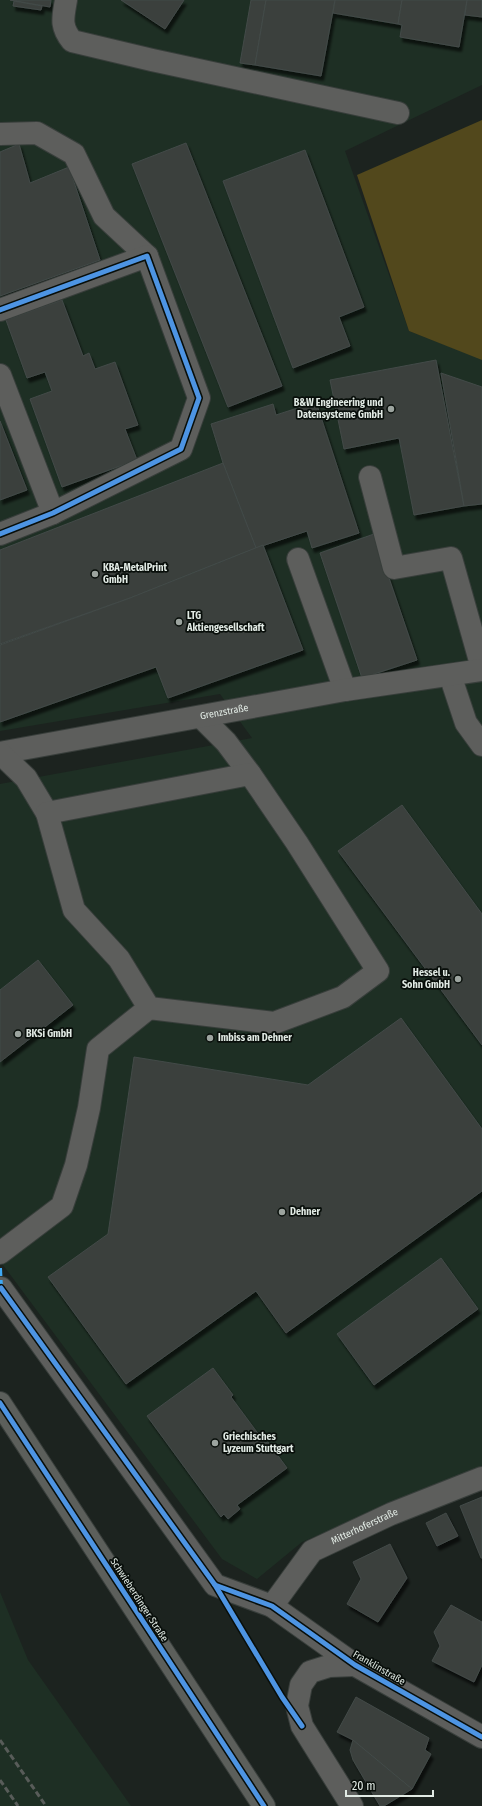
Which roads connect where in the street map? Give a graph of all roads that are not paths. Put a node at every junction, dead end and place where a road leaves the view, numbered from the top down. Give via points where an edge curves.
1 (66, 0) edge
2 (398, 113) dead end
3 (0, 134) edge
4 (147, 256) junction
5 (0, 310) edge
6 (0, 375) edge
7 (370, 477) dead end
8 (53, 514) junction
9 (0, 534) edge
10 (298, 559) dead end
11 (482, 669) edge
12 (450, 675) junction
13 (345, 690) junction
14 (201, 717) junction
15 (482, 745) edge
16 (0, 753) edge
17 (250, 774) junction
18 (47, 813) junction
19 (149, 1008) junction
20 (0, 1253) edge
21 (1, 1288) edge
22 (0, 1403) edge
23 (482, 1478) edge
24 (272, 1606) junction
25 (354, 1665) junction
26 (482, 1737) edge
27 (264, 1806) edge
28 (352, 1806) edge

1 - 2 street via 63,22 65,32 72,41
3 - 4 street via 37,133 74,154 104,216
4 - 5 street
4 - 8 street via 198,398 181,449
6 - 8 street
7 - 11 street via 394,568 451,558
8 - 9 street
10 - 13 street
11 - 12 street, Grenzstraße
12 - 13 street, Grenzstraße
12 - 15 street via 466,723
13 - 14 street, Grenzstraße
14 - 16 street, Grenzstraße
14 - 17 street via 226,742
16 - 18 street via 26,778
17 - 18 street
17 - 19 street via 378,971 343,996 274,1023
18 - 19 street via 74,910 119,959
19 - 20 street via 98,1050 88,1115 76,1165 62,1206
21 - 24 street via 215,1585
22 - 27 main road, Schwieberdinger Straße
23 - 24 street, Mitterhoferstraße via 391,1514 312,1551
24 - 25 street, Franklinstraße
25 - 26 street, Franklinstraße
25 - 28 street via 329,1666 310,1672 301,1685 297,1706 302,1726

